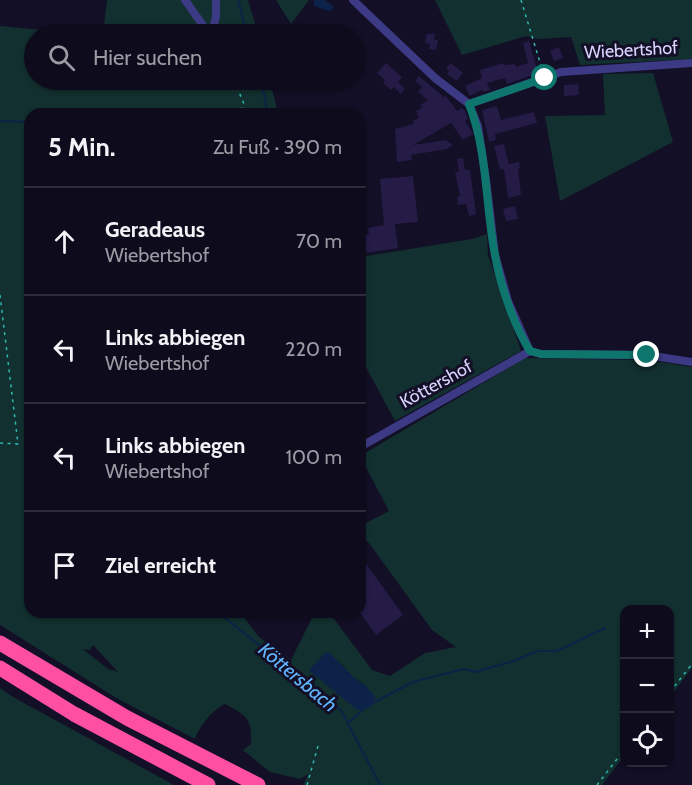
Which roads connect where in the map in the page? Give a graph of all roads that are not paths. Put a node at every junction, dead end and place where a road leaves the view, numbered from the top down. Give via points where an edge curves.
1 (184, 0) edge
2 (216, 0) edge
3 (353, 0) edge
4 (202, 24) edge
5 (214, 24) edge
6 (692, 63) edge
7 (469, 104) junction
8 (530, 351) junction
9 (692, 362) edge
10 (366, 444) edge
11 (0, 643) edge
12 (0, 668) edge
13 (208, 785) edge
14 (258, 785) edge

1 - 4 street
2 - 5 street
3 - 7 street via 435,78
6 - 7 street, Wiebertshof via 561,72
7 - 8 street via 477,126 495,255 508,301
8 - 9 street via 647,355
8 - 10 street, Köttershof
11 - 14 highway via 127,718
12 - 13 highway via 83,719

